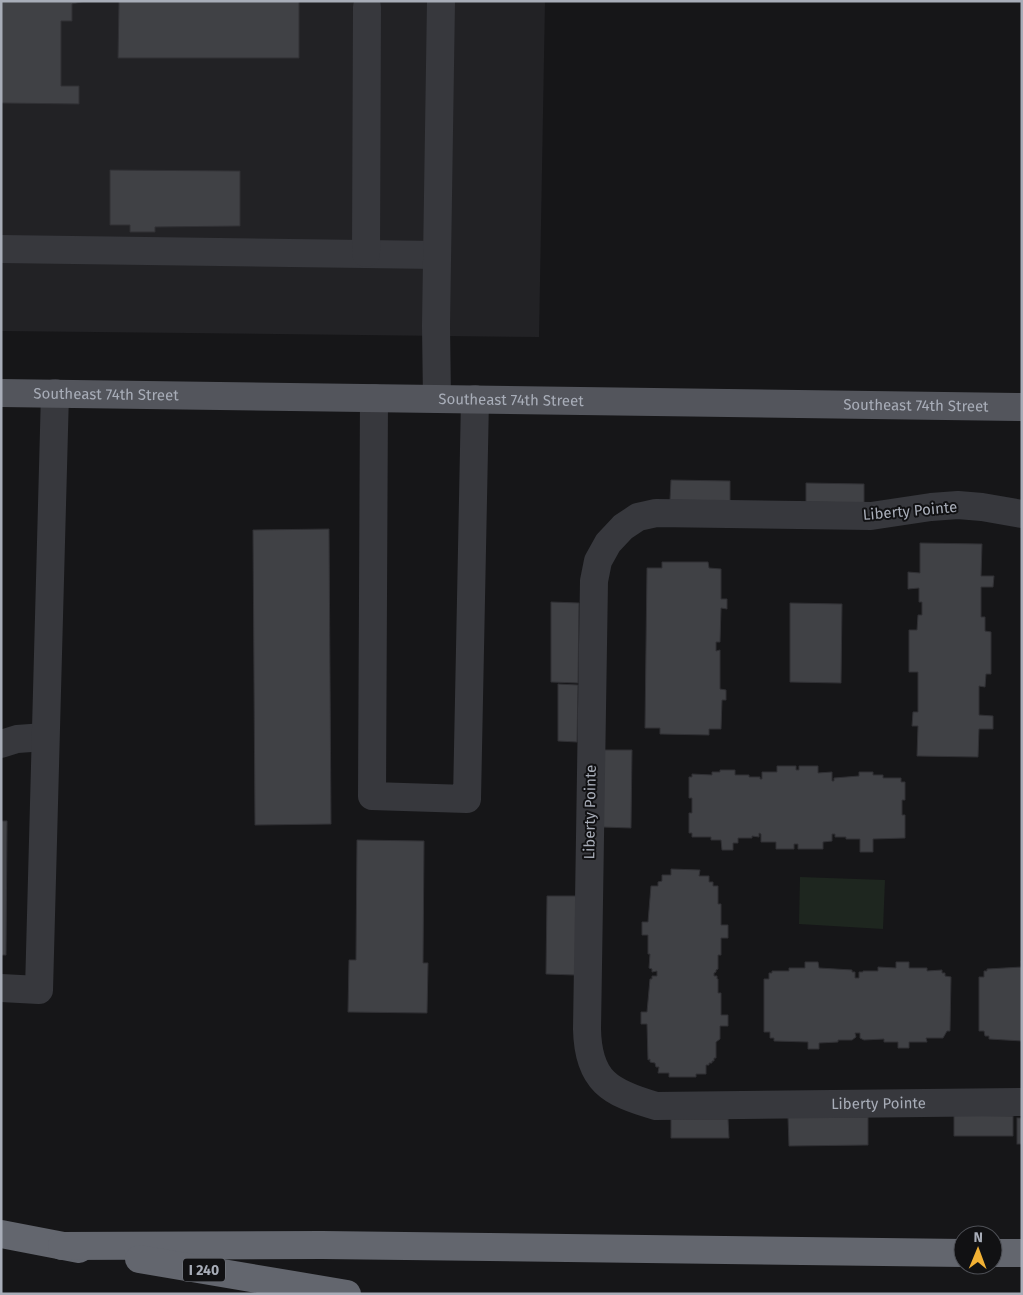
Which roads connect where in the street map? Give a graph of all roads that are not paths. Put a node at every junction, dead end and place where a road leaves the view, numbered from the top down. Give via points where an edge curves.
1 (442, 1) edge
2 (367, 7) dead end
3 (1, 248) edge
4 (366, 253) junction
5 (437, 255) junction
6 (1, 393) edge
7 (55, 393) junction
8 (374, 398) junction
9 (437, 399) junction
10 (475, 399) junction
11 (1022, 407) edge
12 (1022, 514) edge
13 (45, 738) junction
14 (1, 744) edge
15 (1, 988) edge
16 (1022, 1102) edge
17 (1, 1234) edge
18 (62, 1246) junction
19 (953, 1253) edge
20 (1003, 1253) edge
21 (1022, 1253) edge
22 (347, 1294) edge

1 - 5 street
2 - 4 street
3 - 4 street
4 - 5 street
5 - 9 street
6 - 7 main road, Southeast 74th Street
7 - 8 main road, Southeast 74th Street
7 - 13 street
8 - 9 main road, Southeast 74th Street
8 - 10 street via 372,796 466,799
9 - 10 main road, Southeast 74th Street
10 - 11 main road, Southeast 74th Street
12 - 16 street, Liberty Pointe via 958,505 871,516 656,513 638,517 608,543 598,561 594,581 587,1048 600,1079 623,1095 656,1106
13 - 14 street via 17,738
13 - 15 street via 39,990
17 - 18 highway, I 240
18 - 19 highway
18 - 22 highway, I 240
20 - 21 highway

